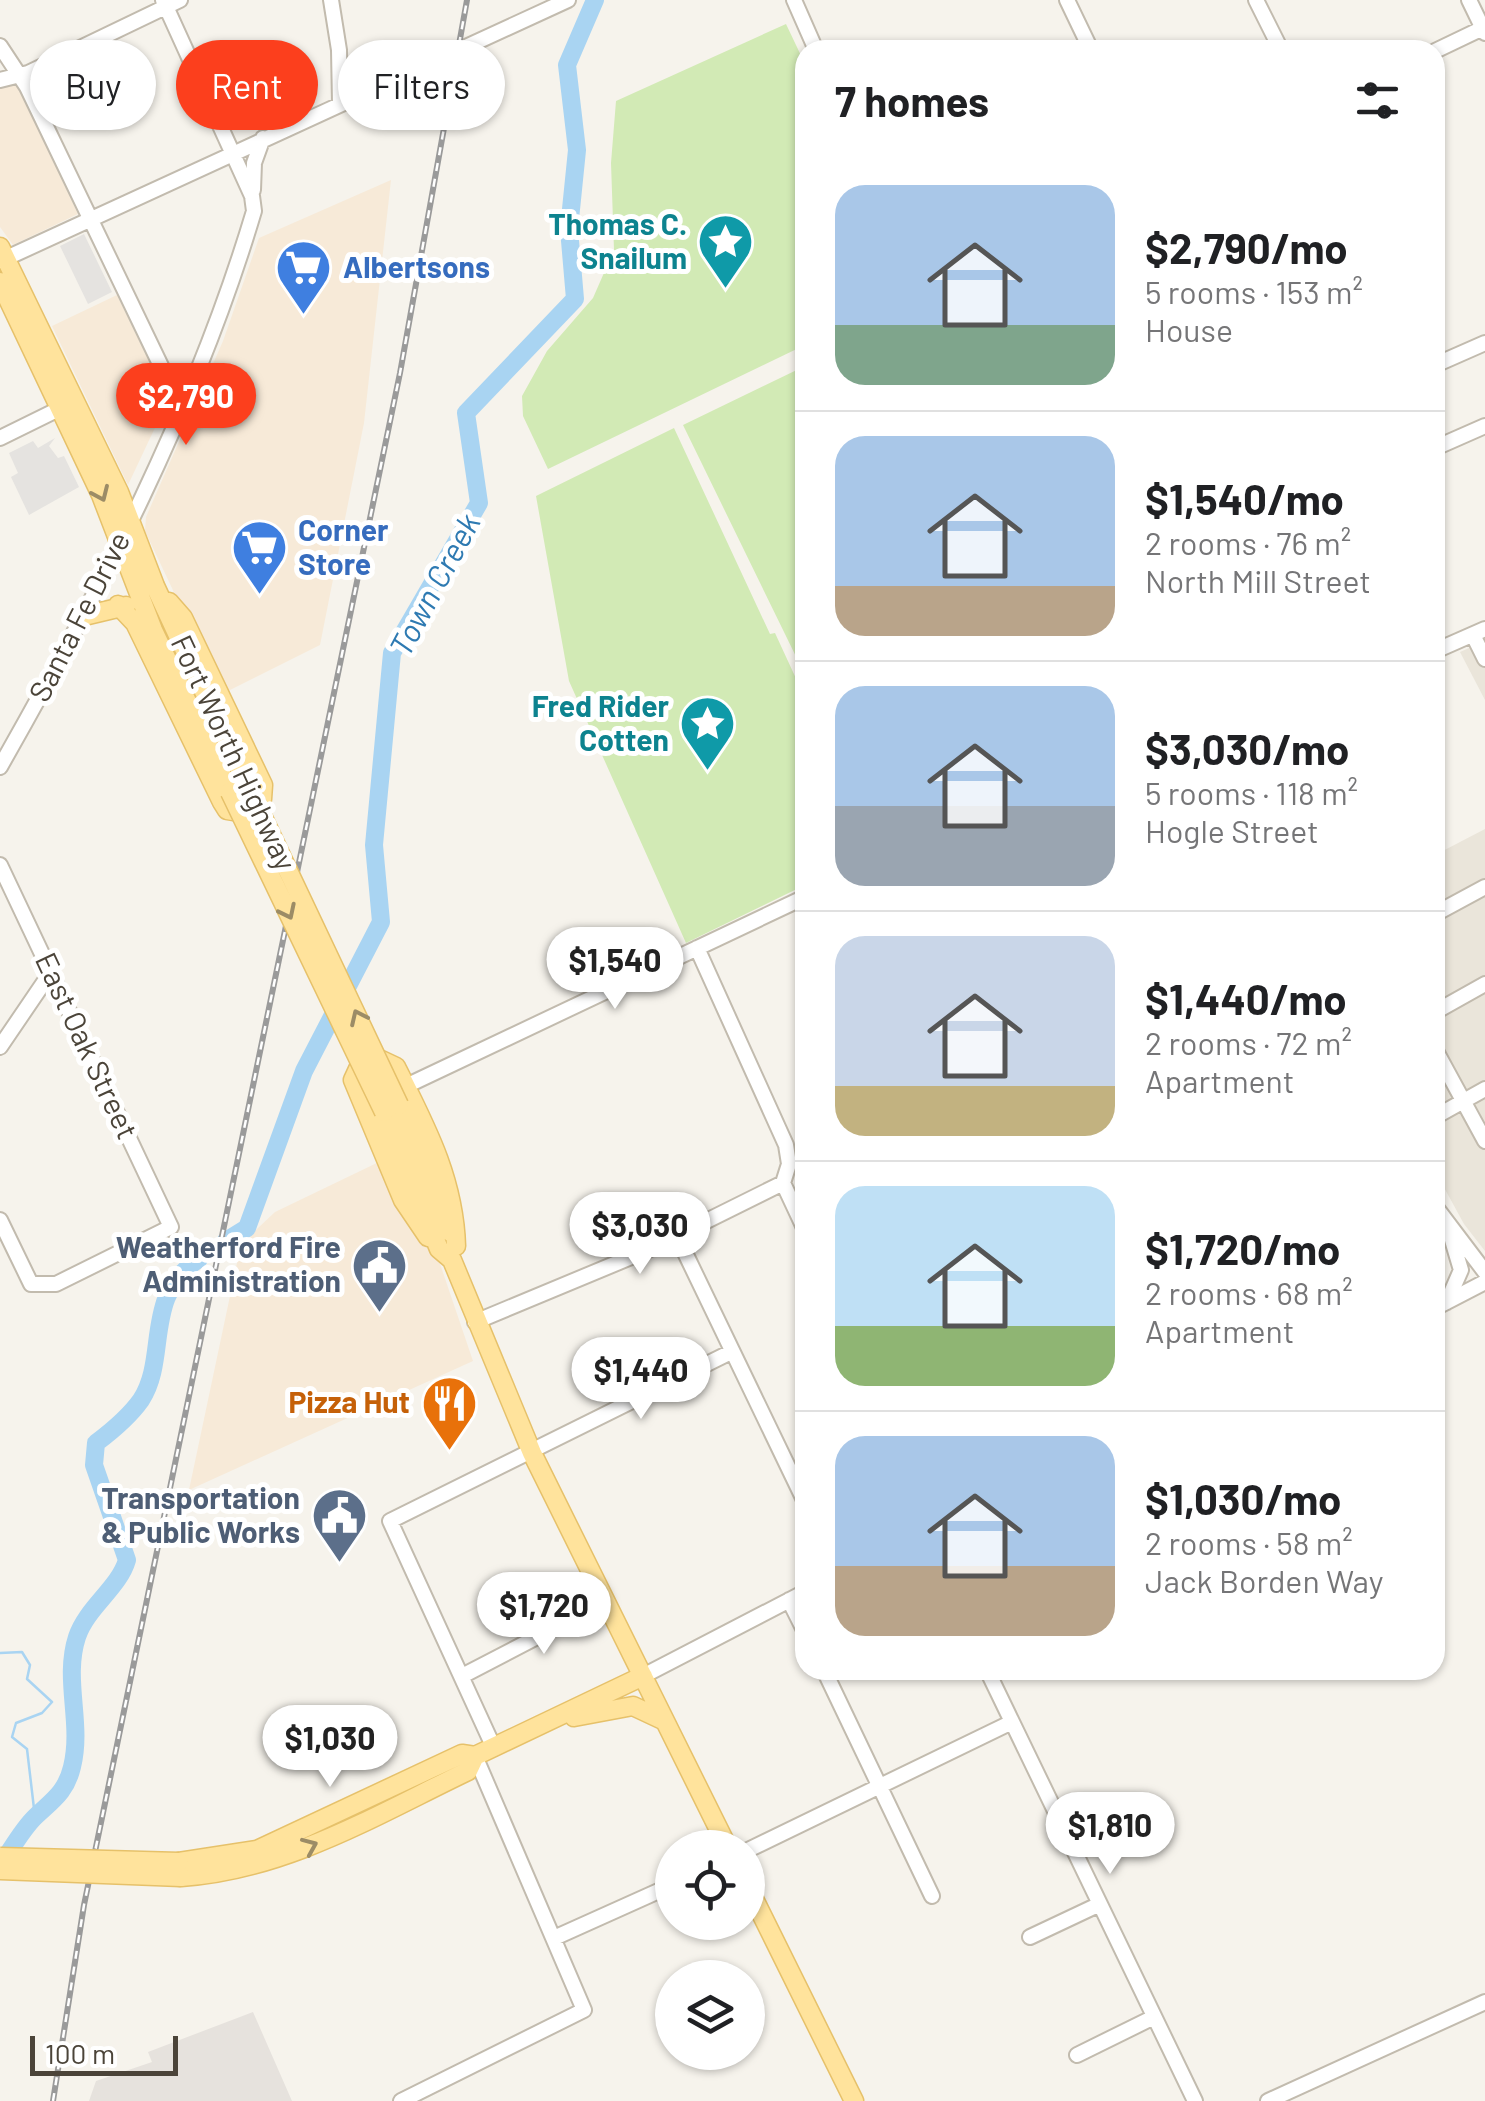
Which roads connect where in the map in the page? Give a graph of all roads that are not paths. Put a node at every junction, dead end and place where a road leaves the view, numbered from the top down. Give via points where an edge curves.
1 (180, 0) edge
2 (330, 0) edge
3 (568, 0) edge
4 (794, 0) edge
5 (1067, 0) edge
6 (1256, 0) edge
7 (1468, 0) edge
8 (164, 4) edge
9 (1484, 30) edge
10 (479, 40) edge
11 (812, 40) edge
12 (1085, 40) edge
13 (1276, 40) edge
14 (338, 44) edge
15 (0, 46) edge
16 (1445, 47) edge
17 (16, 75) junction
18 (0, 80) edge
19 (338, 104) edge
20 (264, 138) junction
21 (232, 152) junction
22 (252, 196) junction
23 (89, 219) junction
24 (2, 255) edge
25 (0, 282) edge
26 (1485, 342) edge
27 (1445, 360) edge
28 (186, 397) junction
29 (68, 405) junction
30 (1485, 426) edge
31 (0, 438) edge
32 (1445, 444) edge
33 (130, 520) junction
34 (120, 542) junction
35 (155, 586) junction
36 (118, 605) junction
37 (84, 616) junction
38 (154, 630) junction
39 (1479, 632) edge
40 (1445, 642) edge
41 (1485, 659) edge
42 (0, 766) edge
43 (239, 788) junction
44 (0, 865) edge
45 (1485, 887) edge
46 (795, 902) edge
47 (1445, 909) edge
48 (697, 948) junction
49 (51, 972) junction
50 (1485, 984) edge
51 (1445, 1006) edge
52 (0, 1048) edge
53 (1445, 1067) edge
54 (406, 1086) junction
55 (1485, 1089) edge
56 (1464, 1101) junction
57 (1445, 1111) edge
58 (1485, 1141) edge
59 (783, 1184) junction
60 (795, 1209) edge
61 (0, 1220) edge
62 (1446, 1224) joint
63 (677, 1236) junction
64 (449, 1252) junction
65 (1485, 1272) edge
66 (1485, 1282) edge
67 (1445, 1297) edge
68 (1445, 1302) edge
69 (475, 1322) junction
70 (731, 1352) junction
71 (532, 1454) junction
72 (795, 1482) edge
73 (795, 1597) edge
74 (789, 1600) junction
75 (606, 1601) junction
76 (795, 1612) edge
77 (464, 1675) junction
78 (643, 1676) junction
79 (829, 1680) edge
80 (991, 1680) edge
81 (666, 1721) junction
82 (549, 1722) junction
83 (1010, 1722) junction
84 (494, 1748) junction
85 (475, 1756) junction
86 (882, 1784) junction
87 (719, 1830) edge
88 (765, 1842) edge
89 (0, 1857) edge
90 (180, 1869) junction
91 (0, 1870) edge
92 (655, 1892) edge
93 (932, 1896) dead end
94 (1100, 1904) junction
95 (765, 1921) edge
96 (554, 1938) junction
97 (1030, 1938) dead end
98 (1485, 2002) edge
99 (1154, 2017) junction
100 (1077, 2055) dead end
101 (401, 2101) edge
102 (854, 2101) edge
103 (1195, 2101) edge
104 (1268, 2101) edge

1 - 8 street
2 - 14 street
3 - 10 street
4 - 11 street
5 - 12 street
6 - 13 street
7 - 9 street
8 - 17 street
8 - 21 street
9 - 16 street
15 - 17 street
17 - 18 street
17 - 23 street
19 - 20 street
20 - 21 street
20 - 22 street, Santa Fe Drive
21 - 22 street
21 - 23 street
22 - 28 street, Santa Fe Drive via 246,239
23 - 24 street
23 - 28 street via 172,390
24 - 29 main road, Fort Worth Highway
25 - 29 main road, Fort Worth Highway
26 - 27 street
28 - 33 street, Santa Fe Drive
29 - 31 street
29 - 33 main road, Fort Worth Highway
29 -> 34 main road, Fort Worth Highway
30 - 32 street
33 - 34 street, Santa Fe Drive
33 - 35 main road, Fort Worth Highway
34 - 37 street, Santa Fe Drive
34 - 38 main road, Fort Worth Highway
35 - 36 main road via 183,618 263,785 258,803 227,810 135,623
35 - 43 main road, Fort Worth Highway
36 - 37 main road
36 - 38 main road via 132,608
37 - 42 street, Santa Fe Drive
38 - 43 main road, Fort Worth Highway
39 - 40 street
39 - 41 street
43 - 64 main road, Fort Worth Highway, bridge via 392,1109
44 - 49 street, East Oak Street
45 - 47 street
46 - 48 street
48 - 54 street
48 - 59 street via 786,1145
49 - 52 street
49 - 61 street, East Oak Street via 171,1226 56,1284 31,1284
50 - 51 street
53 - 56 street
54 - 64 main road via 452,1191
54 - 64 main road via 386,1058 354,1072 403,1200
55 - 56 street
56 - 57 street
56 - 58 street
59 - 60 street
59 - 63 street
62 - 65 street
62 - 67 street via 1461,1270
63 - 69 street
63 - 70 street
64 - 69 main road, Fort Worth Highway
66 - 68 street
69 - 71 main road, Fort Worth Highway
70 - 71 street
70 - 72 street
71 - 75 main road, Fort Worth Highway
71 - 77 street via 390,1521
73 - 74 street
74 - 76 street
74 - 78 street
75 - 77 street
75 - 78 main road, Fort Worth Highway
77 - 84 street
78 - 81 main road, Fort Worth Highway
78 - 82 main road
79 - 86 street
80 - 83 street
81 - 82 main road via 633,1706
81 - 87 main road, Fort Worth Highway
82 - 84 main road
83 - 86 street
83 - 94 street
84 - 85 main road
85 - 90 main road via 462,1754 258,1850
85 - 96 street
86 - 88 street
86 - 93 street
89 - 90 main road, bridge
90 - 91 main road, bridge
92 - 96 street
94 - 97 street
94 - 99 street
95 - 102 main road
96 - 101 street via 584,2010
98 - 104 street
99 - 100 street
99 - 103 street

